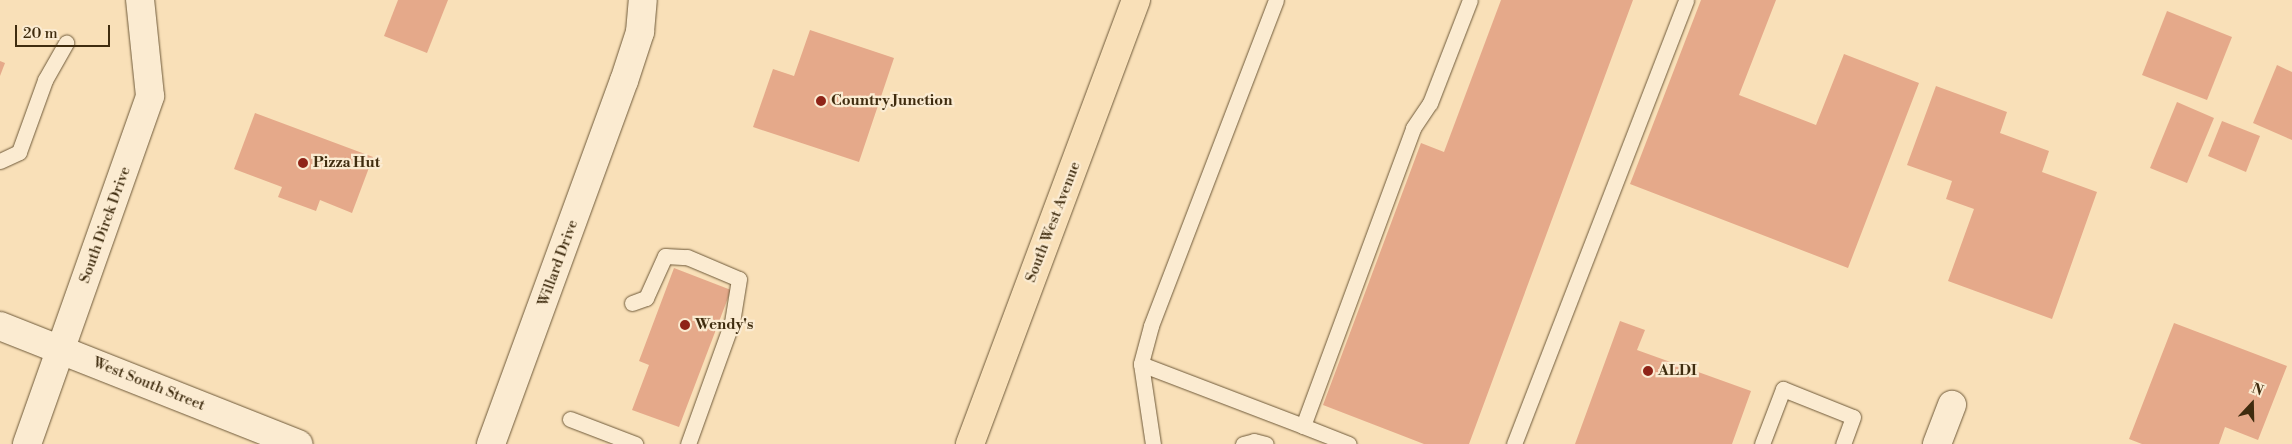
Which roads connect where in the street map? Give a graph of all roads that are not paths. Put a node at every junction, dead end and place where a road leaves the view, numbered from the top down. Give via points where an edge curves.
1 (140, 0) edge
2 (643, 0) edge
3 (1136, 0) edge
4 (1276, 0) edge
5 (1470, 0) edge
6 (1686, 0) edge
7 (66, 43) dead end
8 (0, 161) edge
9 (632, 303) dead end
10 (0, 326) edge
11 (60, 348) junction
12 (1141, 364) junction
13 (1952, 405) dead end
14 (570, 419) dead end
15 (1303, 426) junction
16 (27, 444) edge
17 (298, 444) edge
18 (491, 444) edge
19 (635, 444) edge
20 (688, 444) edge
21 (970, 444) edge
22 (1153, 444) edge
23 (1243, 444) edge
24 (1266, 444) edge
25 (1349, 444) edge
26 (1514, 444) edge
27 (1762, 444) edge
28 (1843, 444) edge
29 (1937, 444) edge

1 - 11 street, South Dirck Drive via 150,96
2 - 18 street, Willard Drive via 640,32 624,81
3 - 21 main road, South West Avenue
4 - 12 lane via 1151,326
5 - 15 lane via 1430,103 1413,128
6 - 26 lane
7 - 8 lane via 45,80 19,152
9 - 20 lane via 646,298 664,256 687,258 738,279 732,322
10 - 11 street, West South Street
11 - 16 street, South Dirck Drive
11 - 17 street, West South Street
12 - 15 lane
12 - 22 lane
13 - 29 street
14 - 19 lane
15 - 25 lane
23 - 24 lane via 1254,441
27 - 28 lane via 1783,389 1853,416

